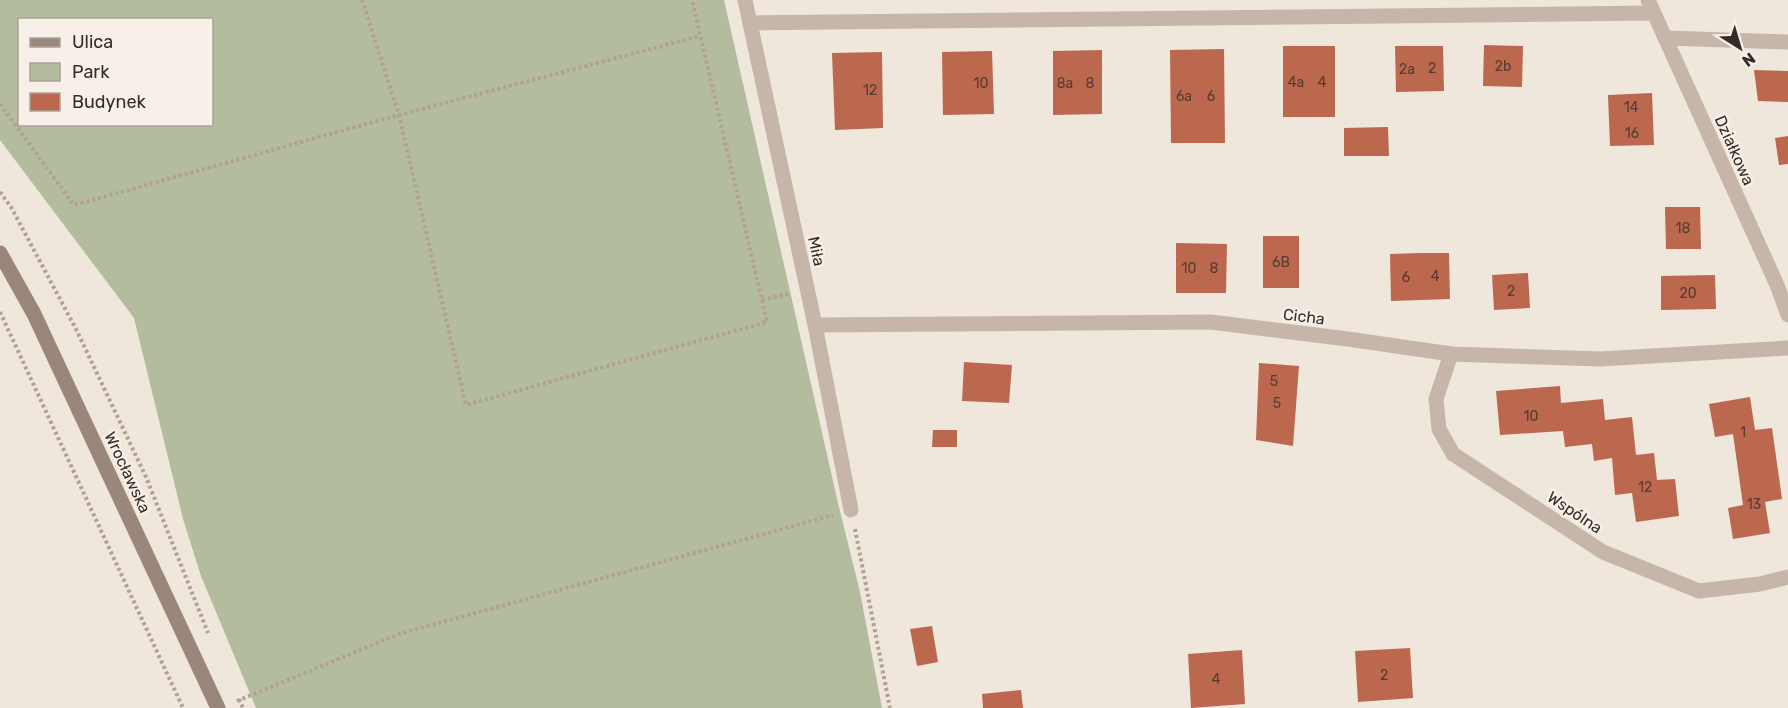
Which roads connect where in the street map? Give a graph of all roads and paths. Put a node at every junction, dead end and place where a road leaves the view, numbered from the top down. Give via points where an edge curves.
1 (362, 0) edge
2 (692, 0) edge
3 (745, 0) edge
4 (1651, 7) edge
5 (750, 23) junction
6 (700, 36) junction
7 (1665, 38) junction
8 (1788, 42) edge
9 (0, 104) edge
10 (399, 115) junction
11 (0, 192) edge
12 (0, 253) edge
13 (807, 289) junction
14 (762, 300) junction
15 (0, 312) edge
16 (1788, 315) edge
17 (814, 325) junction
18 (1788, 348) edge
19 (1451, 354) junction
20 (851, 510) junction
21 (1788, 577) edge
22 (212, 642) dead end
23 (235, 690) dead end
24 (239, 700) junction
25 (224, 706) edge
26 (183, 708) edge
27 (243, 708) edge
28 (890, 708) edge

1 - 10 path
2 - 6 path
3 - 5 street, Miła
4 - 5 street
4 - 7 street, Działkowa
5 - 13 street, Miła
6 - 10 path
6 - 14 path
7 - 8 street
7 - 16 street, Działkowa
9 - 10 path via 75,205
10 - 14 path via 466,405 767,322
11 - 22 path via 76,331 146,477
12 - 25 main road, Wrocławska via 34,314
13 - 14 path
13 - 17 street, Miła
15 - 26 path
17 - 19 street, Cicha via 1211,322
17 - 20 street, Miła
18 - 19 street, Cicha via 1600,359
19 - 21 street, Wspólna via 1436,399 1439,429 1453,454 1603,552 1698,591
20 - 24 path via 409,631
20 - 28 path
23 - 24 path
24 - 25 path
24 - 27 path

